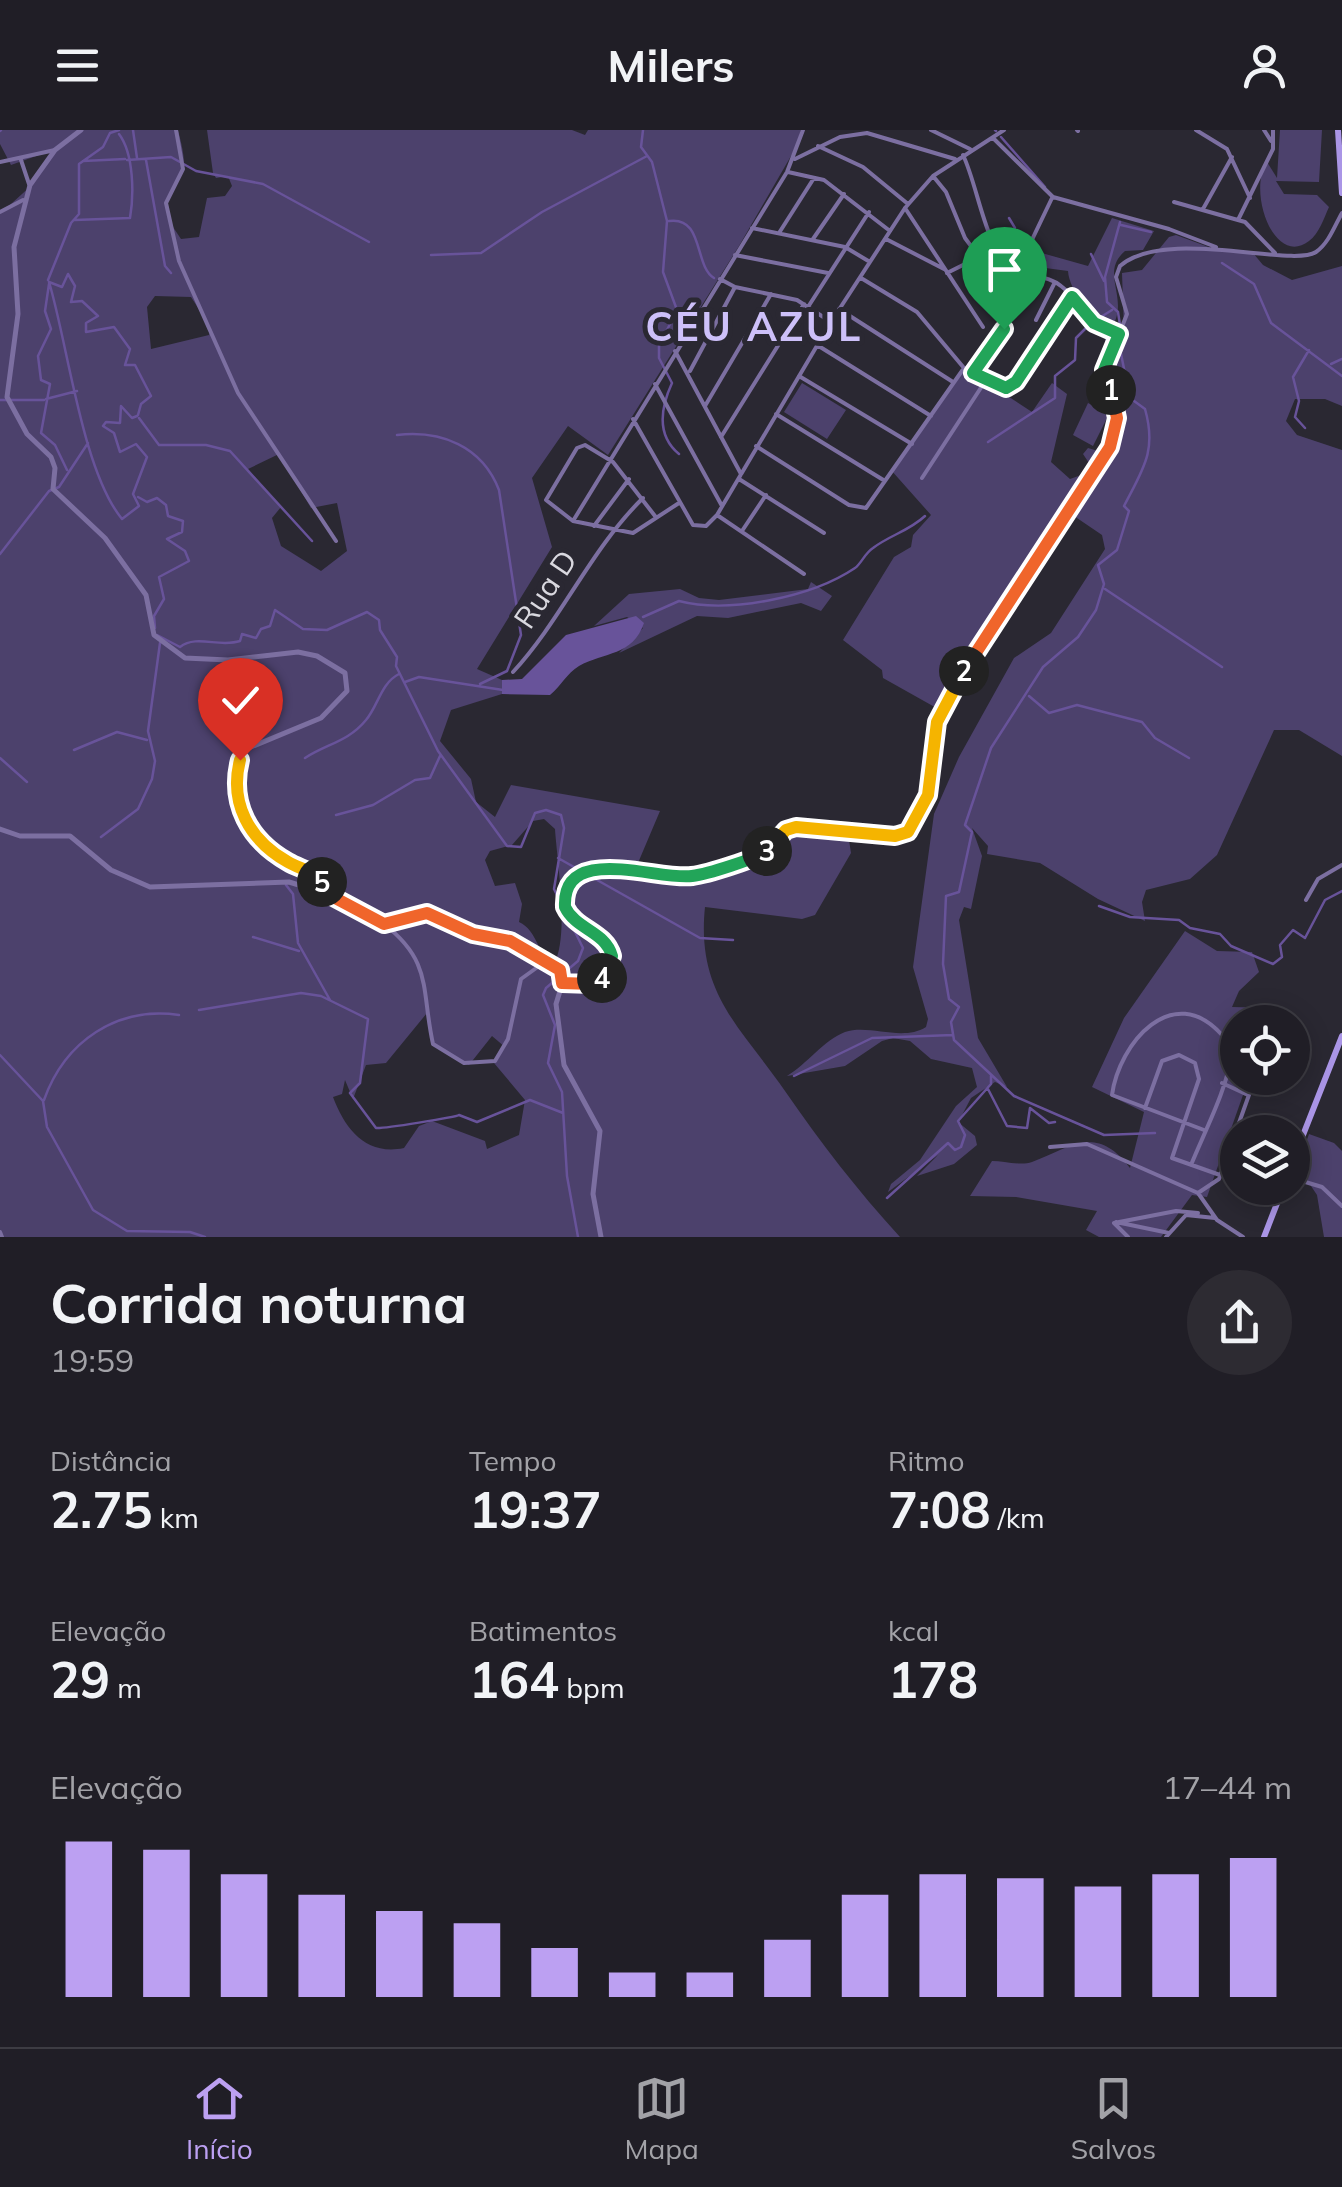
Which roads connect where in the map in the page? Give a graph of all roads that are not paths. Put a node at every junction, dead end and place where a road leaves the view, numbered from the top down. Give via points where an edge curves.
1 (81, 130) edge
2 (176, 130) edge
3 (803, 130) edge
4 (931, 130) edge
5 (1004, 130) edge
6 (1196, 130) edge
7 (1264, 130) edge
8 (1272, 130) edge
9 (1338, 130) edge
10 (1203, 131) edge
11 (993, 138) junction
12 (1274, 144) junction
13 (818, 146) junction
14 (970, 149) junction
15 (55, 150) junction
16 (962, 154) junction
17 (1232, 157) junction
18 (955, 159) junction
19 (21, 160) junction
20 (0, 162) edge
21 (791, 162) junction
22 (787, 172) junction
23 (815, 176) junction
24 (933, 176) junction
25 (30, 185) junction
26 (1342, 192) edge
27 (844, 194) junction
28 (1053, 198) junction
29 (1250, 198) junction
30 (23, 200) junction
31 (1174, 202) dead end
32 (906, 206) junction
33 (1203, 210) junction
34 (0, 212) edge
35 (869, 212) junction
36 (1342, 213) edge
37 (1238, 220) junction
38 (752, 228) junction
39 (890, 231) junction
40 (779, 233) junction
41 (885, 238) junction
42 (812, 239) junction
43 (845, 247) junction
44 (1216, 247) junction
45 (995, 249) junction
46 (1276, 252) junction
47 (736, 255) junction
48 (978, 257) junction
49 (870, 262) junction
50 (945, 271) junction
51 (1018, 271) junction
52 (828, 273) junction
53 (1032, 276) junction
54 (861, 278) junction
55 (720, 279) junction
56 (1056, 282) junction
57 (1000, 285) dead end
58 (736, 288) junction
59 (771, 294) junction
60 (1072, 297) junction
61 (1020, 300) dead end
62 (806, 306) junction
63 (839, 309) junction
64 (1036, 320) dead end
65 (831, 322) junction
66 (983, 328) dead end
67 (1004, 329) dead end
68 (1119, 334) junction
69 (817, 345) junction
70 (675, 351) junction
71 (964, 368) junction
72 (688, 373) junction
73 (973, 373) junction
74 (799, 376) junction
75 (986, 380) junction
76 (954, 382) junction
77 (656, 384) junction
78 (705, 407) junction
79 (776, 414) junction
80 (932, 416) junction
81 (633, 419) junction
82 (721, 437) junction
83 (912, 444) junction
84 (756, 446) junction
85 (609, 458) junction
86 (740, 476) junction
87 (922, 478) dead end
88 (629, 479) junction
89 (885, 481) junction
90 (766, 495) junction
91 (643, 498) junction
92 (680, 503) junction
93 (722, 506) junction
94 (717, 515) junction
95 (655, 516) junction
96 (574, 521) junction
97 (594, 526) junction
98 (613, 530) junction
99 (742, 531) junction
100 (824, 533) dead end
101 (336, 541) dead end
102 (804, 574) dead end
103 (512, 672) dead end
104 (0, 829) edge
105 (1342, 865) edge
106 (322, 891) junction
107 (1306, 900) dead end
108 (384, 924) junction
109 (546, 961) junction
110 (563, 978) junction
111 (1220, 1035) edge
112 (1342, 1036) edge
113 (1220, 1088) edge
114 (1248, 1095) edge
115 (1145, 1108) junction
116 (1241, 1115) edge
117 (1310, 1117) edge
118 (1183, 1122) junction
119 (1204, 1130) junction
120 (1050, 1147) dead end
121 (1192, 1166) junction
122 (1220, 1175) joint
123 (1310, 1183) edge
124 (1198, 1193) junction
125 (1276, 1205) edge
126 (1342, 1206) edge
127 (1198, 1213) junction
128 (1215, 1218) junction
129 (1116, 1222) junction
130 (1168, 1235) edge
131 (601, 1237) edge
132 (1128, 1237) edge
133 (1243, 1237) edge
134 (1264, 1237) edge

1 - 15 street
2 - 101 street via 184,169 166,203 178,261 243,402
3 - 21 street
4 - 14 street
5 - 11 street
6 - 10 street
7 - 12 street
8 - 12 street
9 - 26 main road
10 - 17 street
11 - 14 street
11 - 28 street
12 - 29 street
13 - 18 street via 878,134
13 - 21 street
13 - 32 street via 863,167
14 - 16 street
15 - 19 street
15 - 25 street
16 - 18 street
16 - 45 street
17 - 29 street
17 - 33 street
18 - 24 street
19 - 20 street
19 - 25 street
21 - 22 street
22 - 23 street
22 - 38 street
23 - 27 street
23 - 40 street
24 - 32 street
24 - 48 street
25 - 30 street
27 - 35 street
27 - 42 street
28 - 44 street
28 - 51 street
29 - 37 street
30 - 34 street
30 - 106 street via 14,247 18,314 7,397 27,434 51,457 53,489 105,538 146,596 151,628 185,658 298,652 348,677 343,698 322,718 246,749 235,786 236,801 261,840 281,859 319,877
31 - 33 street
32 - 39 street
32 - 50 street
33 - 37 street
35 - 39 street
35 - 43 street
36 - 46 street via 1315,253
37 - 46 street
38 - 40 street
38 - 47 street
39 - 41 street
40 - 42 street
41 - 49 street
41 - 50 street
42 - 43 street
43 - 49 street
43 - 52 street
44 - 46 street
44 - 68 street via 1151,252 1120,266 1116,278 1128,314
45 - 48 street
45 - 51 street
47 - 52 street
47 - 55 street
48 - 50 street
48 - 57 street
49 - 54 street
50 - 66 street
51 - 53 street
52 - 62 street
53 - 56 street
53 - 61 street
54 - 63 street
54 - 71 street via 925,318
55 - 58 street
55 - 70 street
56 - 60 street
56 - 64 street
58 - 59 street
58 - 72 street
59 - 62 street
59 - 78 street
60 - 68 street via 1094,323
60 - 75 street via 1013,385
62 - 65 street
62 - 82 street
63 - 65 street
63 - 76 street
65 - 69 street
67 - 73 street
68 - 110 street via 1105,366 1116,410 1110,447 945,703 932,782 912,827 895,836 796,827 756,858 691,876 586,871 568,887 565,907 603,938 612,956 598,982
69 - 74 street
69 - 80 street
70 - 72 street
70 - 77 street
71 - 73 street
71 - 76 street
72 - 78 street
73 - 75 street
74 - 79 street
74 - 83 street
75 - 87 street
76 - 80 street
77 - 81 street
77 - 93 street
78 - 82 street
79 - 84 street
79 - 89 street
80 - 83 street
81 - 85 street
81 - 92 street
82 - 86 street
83 - 89 street
84 - 86 street
84 - 89 street via 849,505 866,508
85 - 88 street
85 - 96 street
85 - 96 street via 588,446 577,448 548,494 548,505
86 - 90 street
86 - 93 street
88 - 91 street
88 - 97 street
90 - 99 street
90 - 100 street
91 - 95 street
91 - 98 street, Rua D
92 - 94 street via 694,524 704,527
92 - 95 street
93 - 94 street
94 - 99 street
95 - 98 street via 638,532
96 - 97 street
97 - 98 street
98 - 103 street, Rua D via 545,635
99 - 102 street
104 - 106 street via 20,836 62,833 111,870 156,888 274,881
105 - 107 street via 1318,879
106 - 108 street
108 - 109 street via 427,913 473,934 510,941
108 - 109 street via 420,964 433,1044 468,1064 490,1063 504,1052 520,982
109 - 110 street
110 - 131 street via 556,1004 567,1077 600,1131 592,1194
111 - 115 street via 1188,1016 1140,1030 1112,1092
112 - 117 main road
113 - 119 street
114 - 116 street
115 - 118 street
115 - 118 street via 1162,1061 1186,1056 1200,1072
118 - 119 street
118 - 121 street via 1172,1158
119 - 121 street
120 - 124 street via 1086,1144
121 - 122 street
122 - 124 street
123 - 126 street
124 - 128 street
125 - 134 main road
127 - 128 street
127 - 129 street
127 - 130 street via 1184,1216
128 - 133 street
129 - 130 street
129 - 132 street

